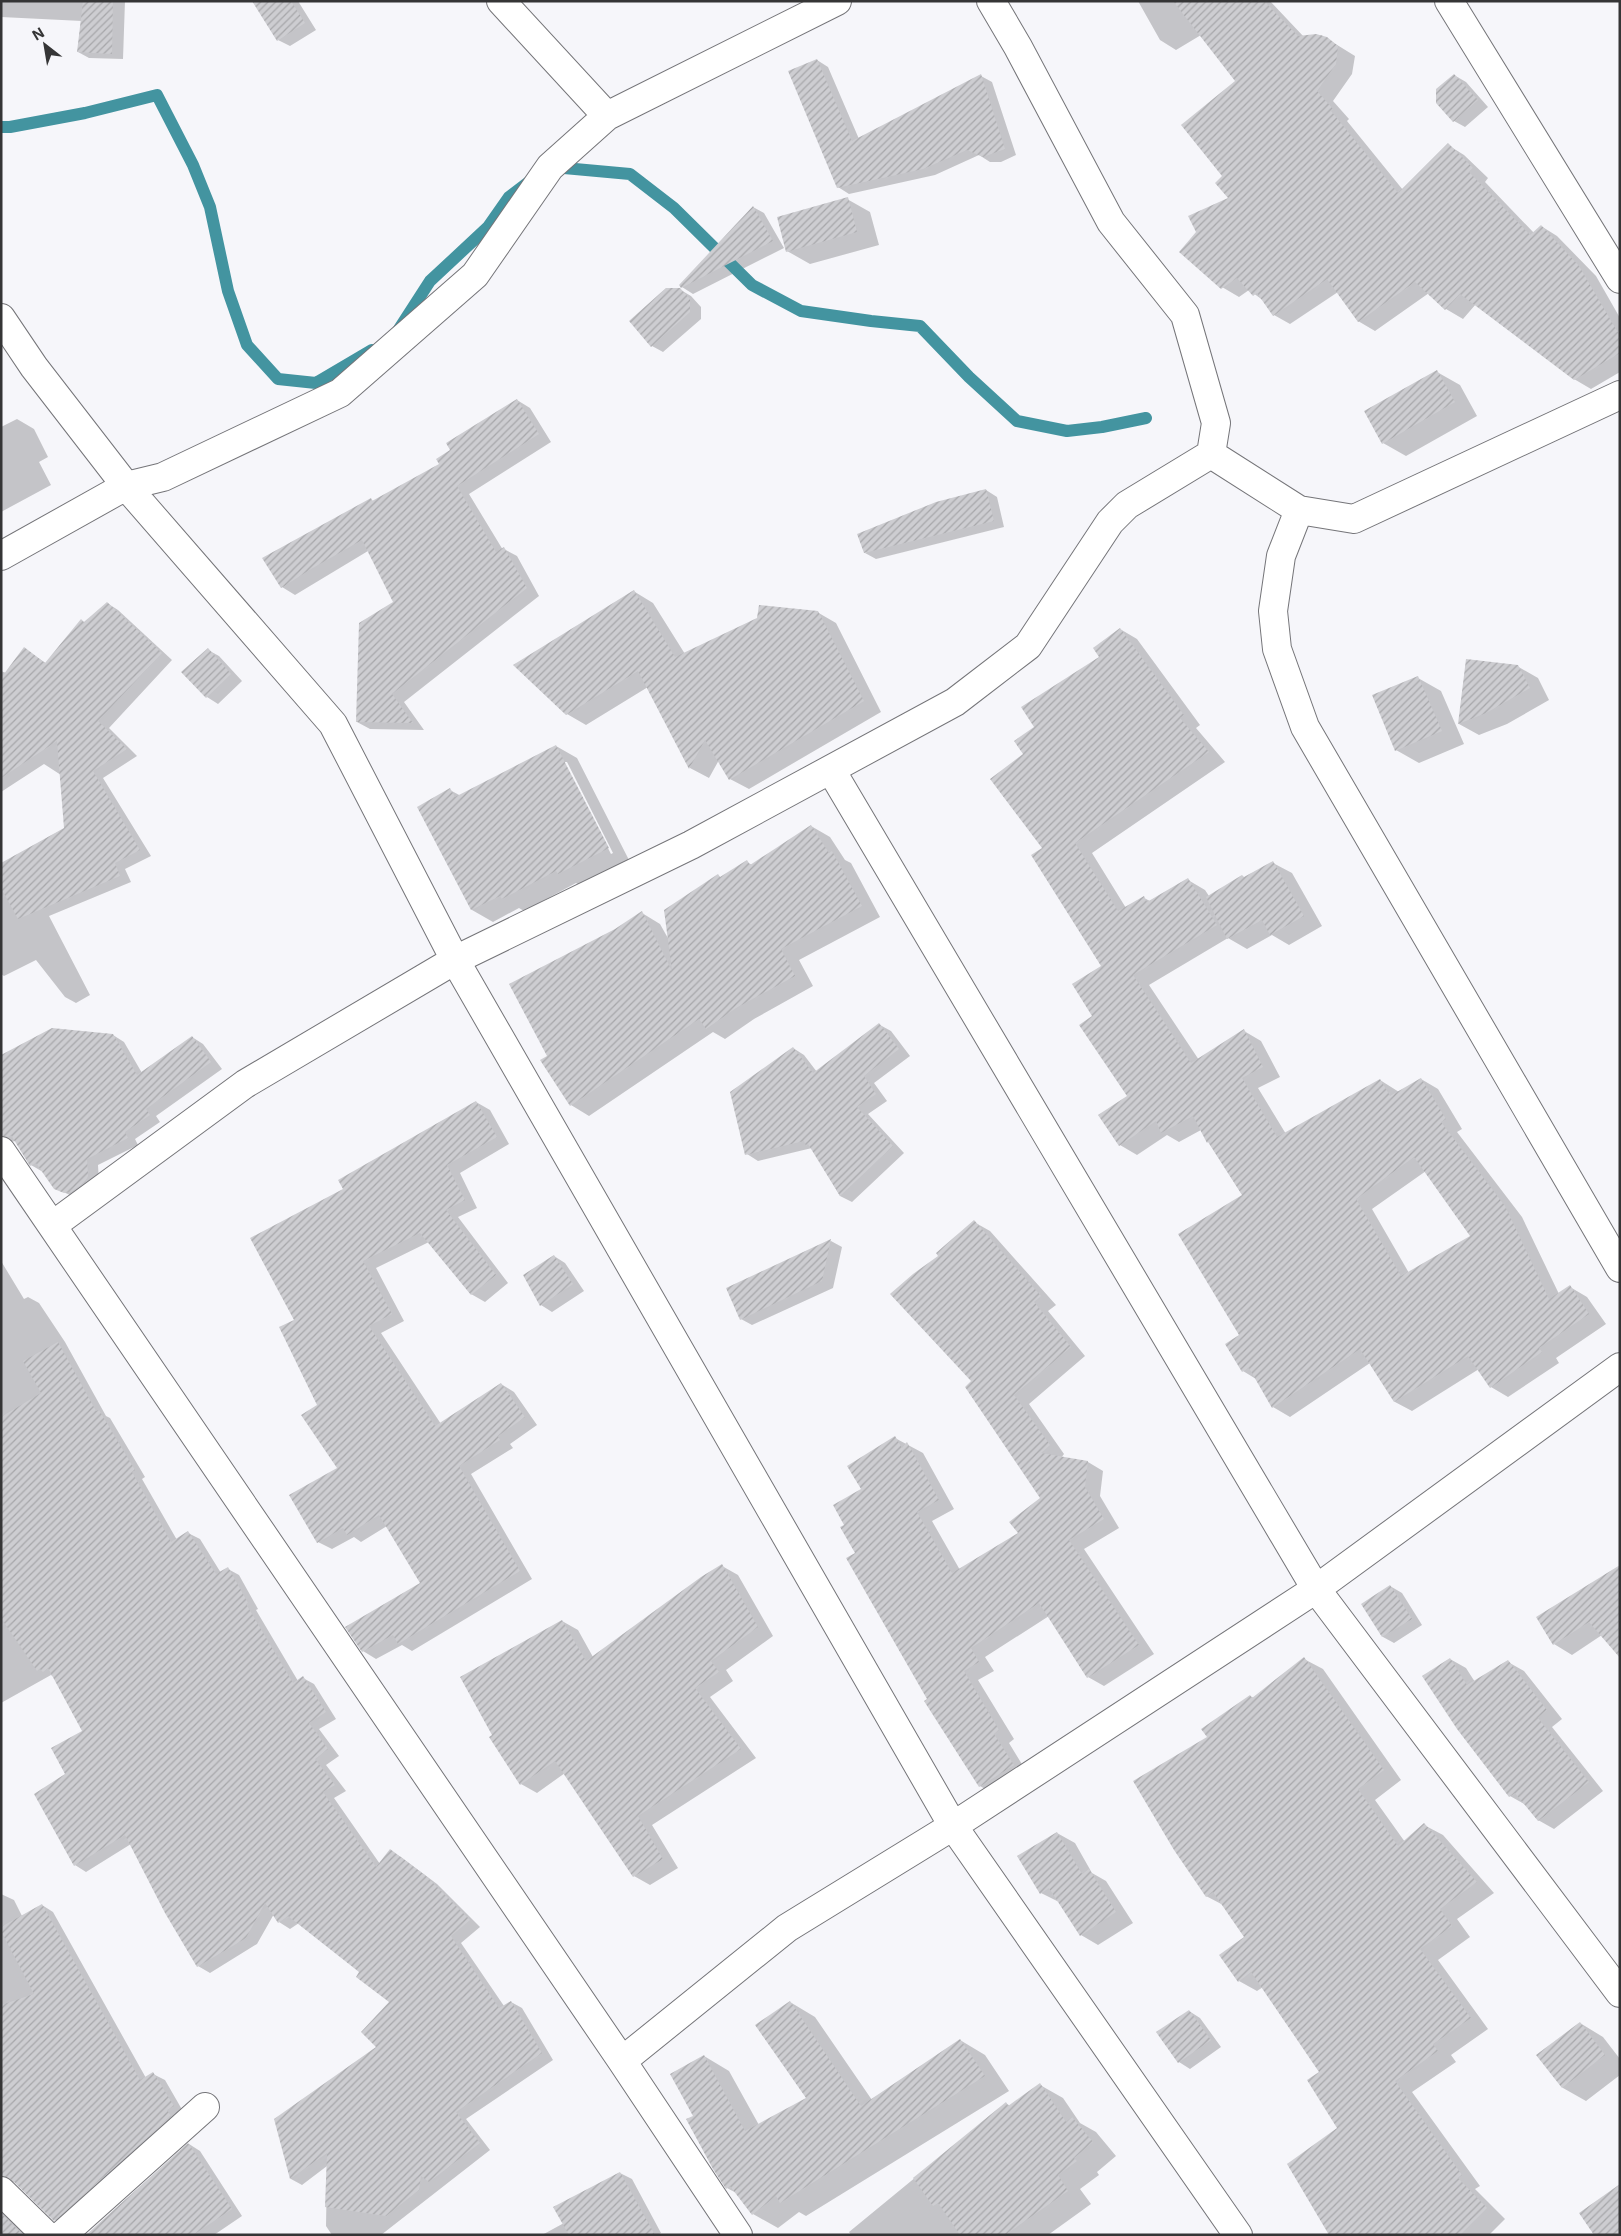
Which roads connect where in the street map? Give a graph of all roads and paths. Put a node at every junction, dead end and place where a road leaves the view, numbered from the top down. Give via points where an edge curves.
1 (501, 1) edge
2 (837, 1) edge
3 (990, 1) edge
4 (1449, 1) edge
5 (607, 116) junction
6 (1620, 279) edge
7 (1, 318) edge
8 (1620, 395) edge
9 (1211, 454) junction
10 (126, 486) junction
11 (1300, 510) junction
12 (1, 556) edge
13 (831, 770) junction
14 (455, 960) junction
15 (1, 1151) edge
16 (54, 1225) junction
17 (1620, 1268) edge
18 (1620, 1367) edge
19 (1316, 1589) junction
20 (953, 1826) junction
21 (1620, 1993) edge
22 (622, 2061) junction
23 (205, 2107) dead end
24 (1, 2191) edge
25 (46, 2235) edge
26 (62, 2235) edge
27 (738, 2235) edge
28 (1238, 2235) edge

1 - 5 street
2 - 5 street
3 - 9 street via 1111,222 1185,315 1216,423
4 - 6 street
5 - 10 street via 550,167 475,275 340,393 163,477
7 - 10 street via 34,367
8 - 11 street via 1354,519
9 - 11 street
9 - 13 street via 1127,505 1110,522 1028,646 956,702
10 - 12 street
10 - 14 street via 333,724
11 - 17 street via 1281,556 1273,611 1278,649 1305,727
13 - 14 street via 691,844
13 - 19 street
14 - 16 street via 245,1084
14 - 20 street
15 - 16 street
16 - 22 street
18 - 19 street
19 - 20 street
19 - 21 street
20 - 22 street via 788,1928
20 - 28 street
22 - 27 street
23 - 26 street
24 - 25 street

